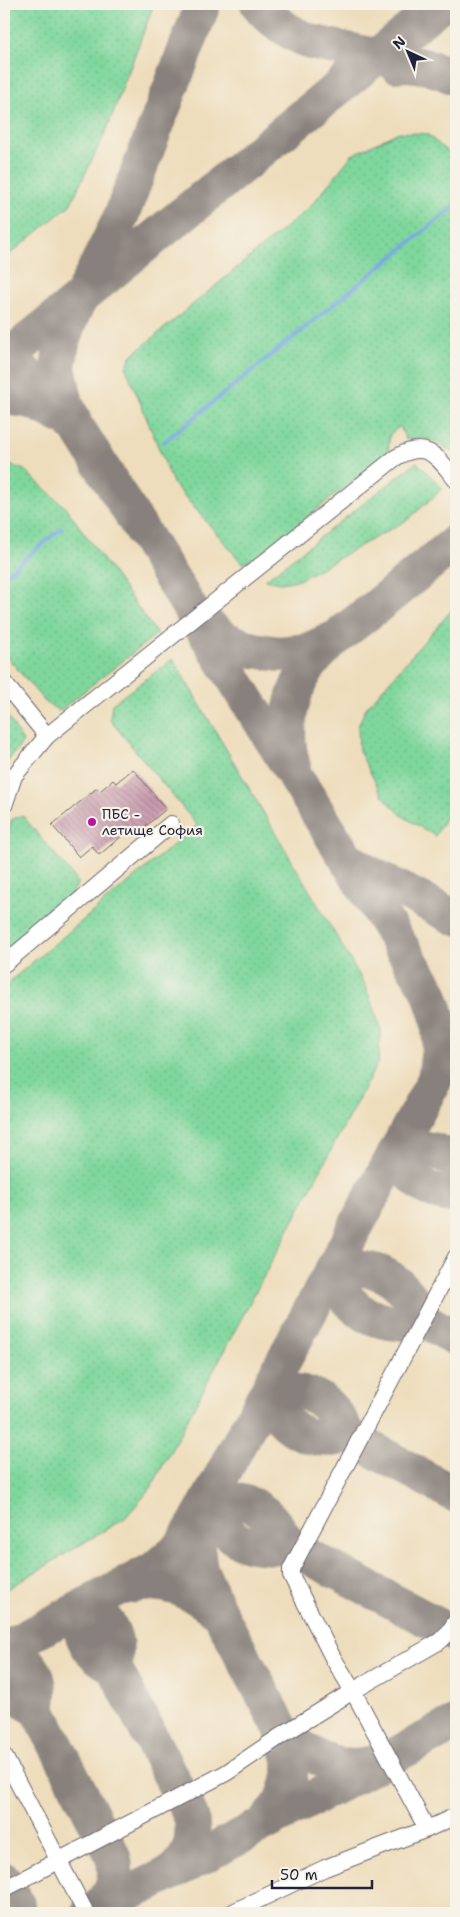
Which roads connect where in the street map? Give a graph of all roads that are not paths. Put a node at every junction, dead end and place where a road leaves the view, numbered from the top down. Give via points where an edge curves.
1 (456, 480) edge
2 (4, 683) edge
3 (48, 736) junction
4 (4, 806) edge
5 (172, 824) dead end
6 (4, 964) edge
7 (456, 1256) edge
8 (456, 1621) edge
9 (353, 1691) junction
10 (4, 1756) edge
11 (456, 1816) edge
12 (427, 1829) junction
13 (58, 1861) junction
14 (4, 1889) edge
15 (86, 1913) edge
16 (231, 1913) edge

1 - 3 lane via 431,452 419,449 406,451
2 - 3 lane
3 - 4 lane via 14,776
5 - 6 lane
7 - 9 lane via 292,1569 292,1581
8 - 9 lane via 440,1641
9 - 12 lane
9 - 13 lane via 226,1773
10 - 13 lane
11 - 12 lane
12 - 16 lane via 325,1868
13 - 14 lane
13 - 15 lane

